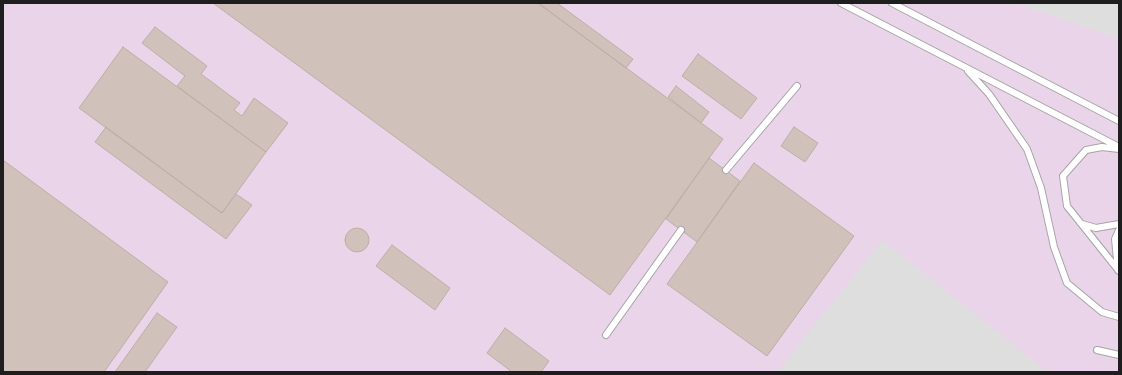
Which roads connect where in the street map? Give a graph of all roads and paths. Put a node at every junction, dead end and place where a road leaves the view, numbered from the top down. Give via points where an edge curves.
1 (841, 3) edge
2 (892, 3) edge
3 (964, 67) junction
4 (797, 86) dead end
5 (1119, 121) edge
6 (1119, 148) edge
7 (726, 170) dead end
8 (1082, 224) junction
9 (1119, 224) edge
10 (681, 230) dead end
11 (1119, 230) edge
12 (1118, 270) edge
13 (1119, 317) edge
14 (606, 335) dead end
15 (1097, 350) dead end
16 (1119, 355) edge

1 - 3 lane
2 - 5 lane
3 - 6 lane
3 - 13 lane via 989,94 1027,149 1041,188 1054,247 1068,284 1102,312
4 - 7 lane
6 - 8 lane via 1102,146 1086,150 1063,176 1068,206
8 - 9 lane via 1096,228
8 - 12 lane
10 - 14 lane
11 - 12 lane via 1115,239
15 - 16 lane

